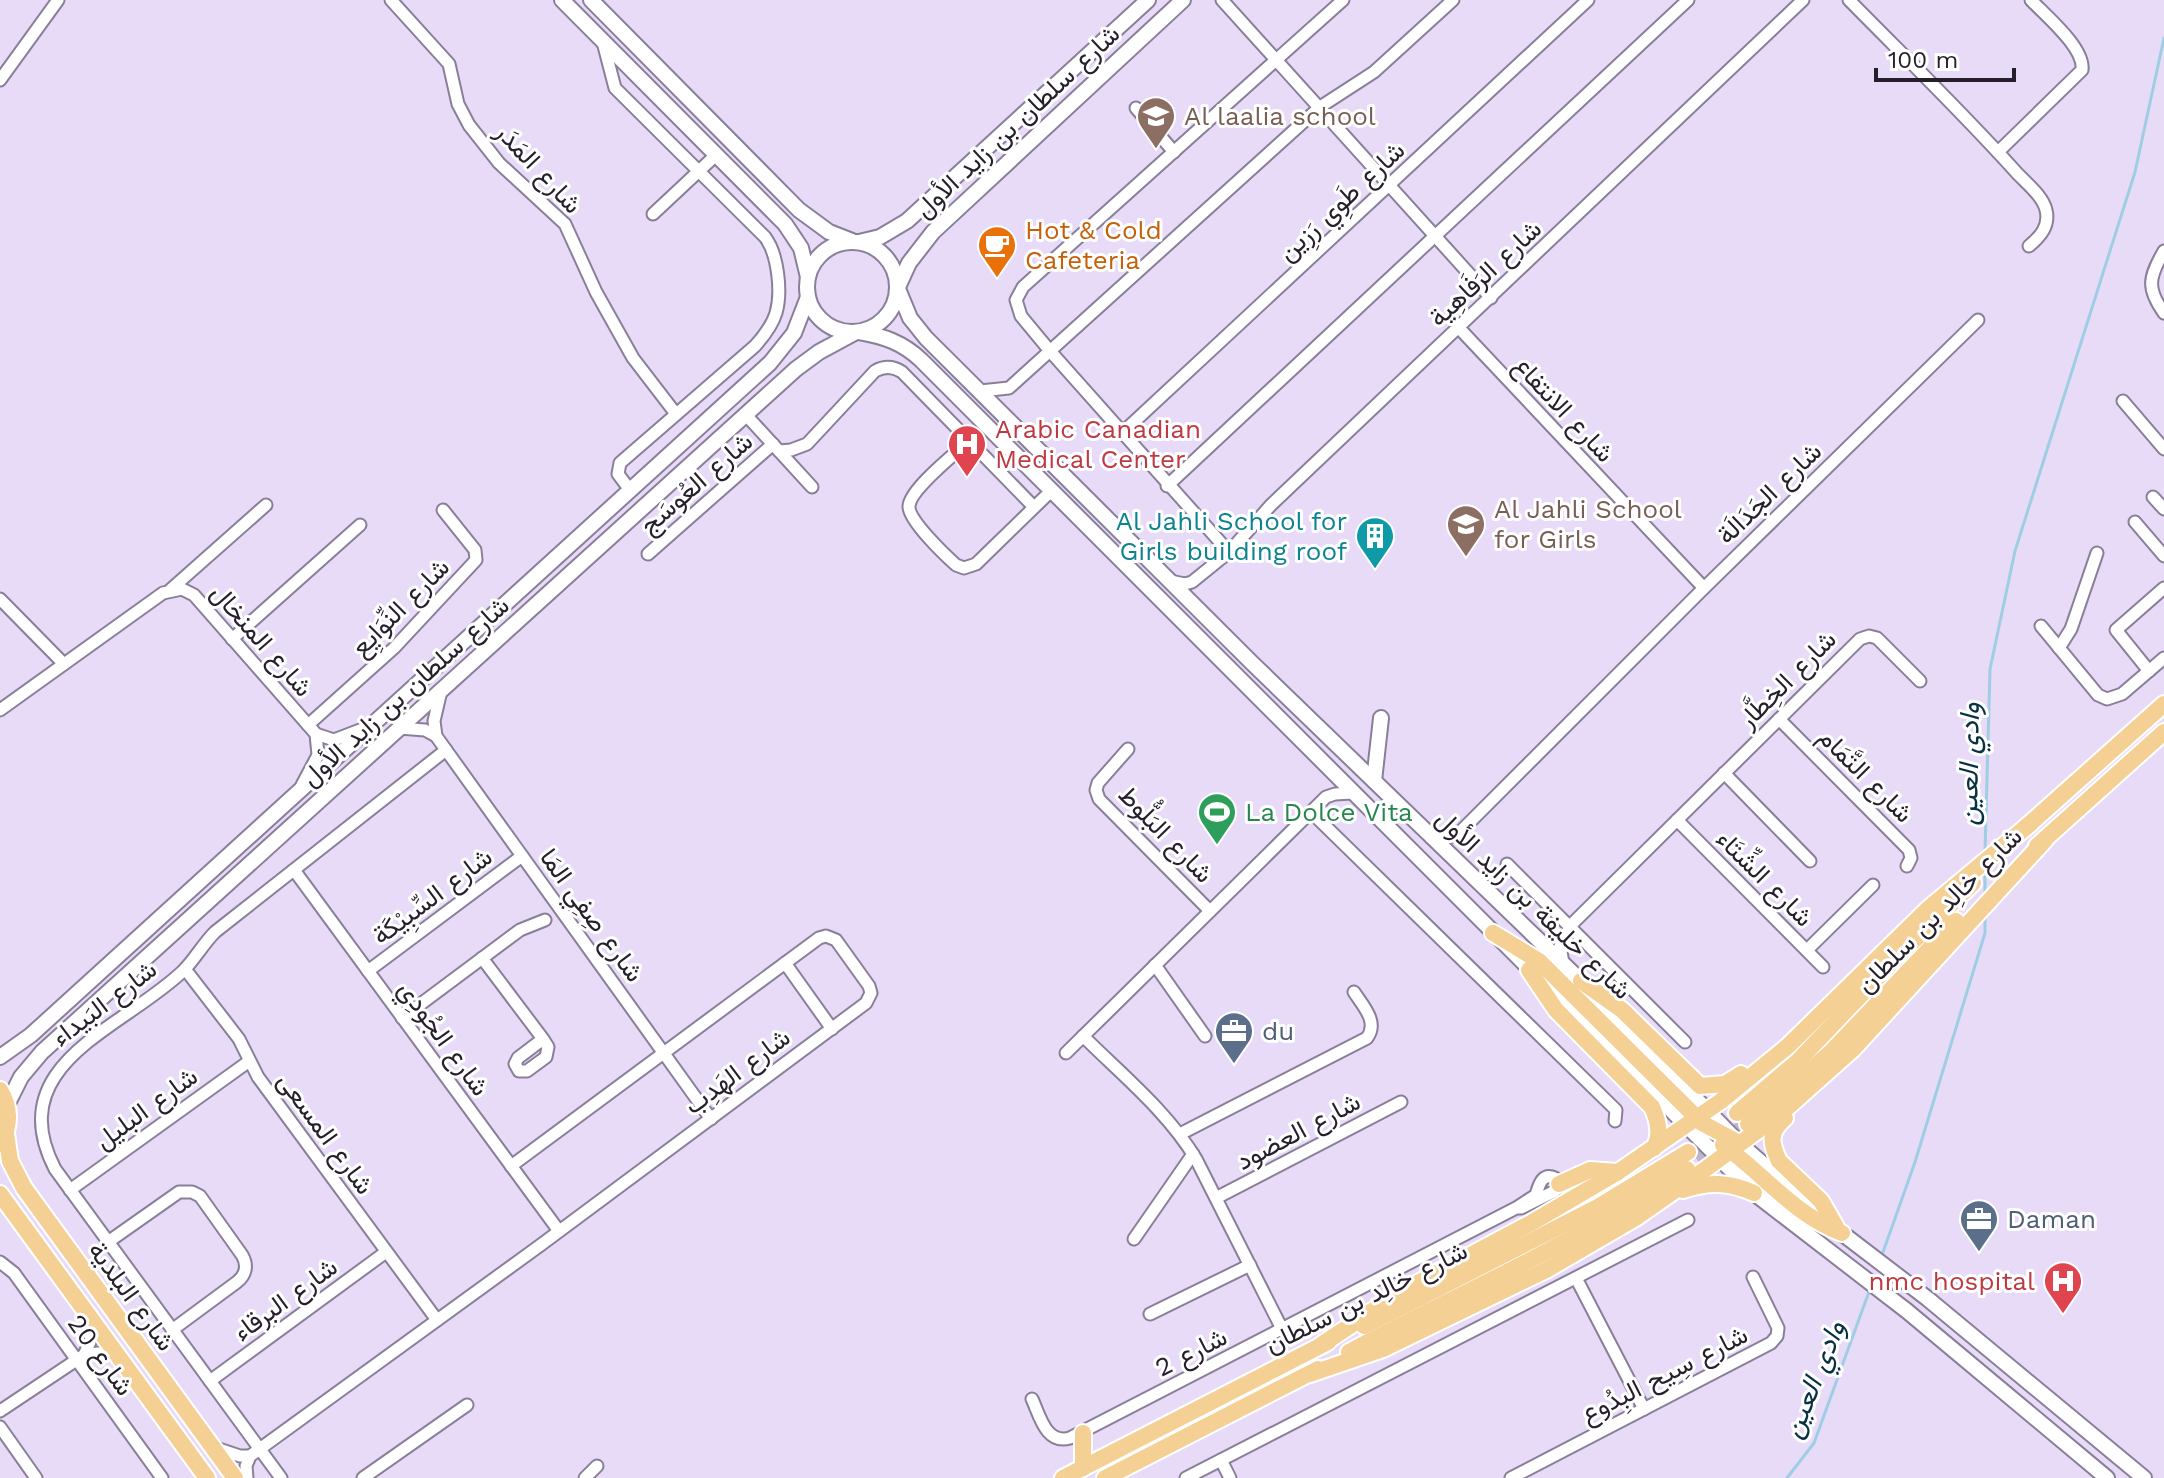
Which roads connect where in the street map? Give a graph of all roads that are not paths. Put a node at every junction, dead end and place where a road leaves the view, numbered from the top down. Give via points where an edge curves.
1 (58, 0) edge
2 (391, 0) edge
3 (562, 0) edge
4 (591, 0) edge
5 (1148, 0) edge
6 (1183, 0) edge
7 (1222, 0) edge
8 (1343, 0) edge
9 (1453, 0) edge
10 (1588, 0) edge
11 (1688, 0) edge
12 (1803, 0) edge
13 (1849, 0) edge
14 (2031, 0) edge
15 (602, 40) junction
16 (1275, 61) junction
17 (631, 70) junction
18 (611, 76) junction
19 (0, 80) edge
20 (1320, 107) junction
21 (1136, 108) dead end
22 (1174, 152) junction
23 (1998, 152) junction
24 (716, 155) junction
25 (698, 171) junction
26 (1389, 186) junction
27 (653, 214) dead end
28 (1437, 237) junction
29 (856, 242) junction
30 (2029, 246) dead end
31 (2164, 251) edge
32 (808, 277) junction
33 (898, 288) junction
34 (808, 297) junction
35 (1491, 298) junction
36 (2164, 313) edge
37 (1978, 320) dead end
38 (1459, 328) junction
39 (857, 332) junction
40 (1050, 351) junction
41 (1009, 388) junction
42 (980, 391) junction
43 (2123, 401) dead end
44 (676, 414) junction
45 (746, 415) junction
46 (1006, 418) junction
47 (1122, 433) junction
48 (969, 441) junction
49 (776, 447) junction
50 (2164, 449) edge
51 (1167, 486) junction
52 (812, 487) dead end
53 (630, 490) junction
54 (1050, 492) junction
55 (2153, 497) dead end
56 (266, 505) dead end
57 (1034, 507) junction
58 (2164, 509) edge
59 (443, 510) dead end
60 (2135, 522) dead end
61 (360, 525) dead end
62 (1229, 552) junction
63 (2097, 553) dead end
64 (648, 554) dead end
65 (2164, 556) edge
66 (1199, 579) junction
67 (1169, 581) junction
68 (1704, 588) junction
69 (2164, 588) edge
70 (170, 590) junction
71 (0, 599) edge
72 (1194, 606) junction
73 (2041, 626) dead end
74 (232, 639) junction
75 (2059, 648) junction
76 (2164, 658) edge
77 (64, 664) junction
78 (2149, 671) junction
79 (1920, 681) dead end
80 (441, 691) junction
81 (2164, 704) edge
82 (0, 710) edge
83 (1381, 718) dead end
84 (1779, 719) junction
85 (369, 727) junction
86 (399, 728) junction
87 (312, 730) junction
88 (2164, 732) edge
89 (436, 736) junction
90 (1128, 749) dead end
91 (446, 750) junction
92 (1330, 770) junction
93 (1724, 773) junction
94 (1374, 781) junction
95 (300, 790) junction
96 (1352, 793) junction
97 (1326, 797) junction
98 (1311, 812) junction
99 (1677, 820) junction
100 (1458, 834) junction
101 (1430, 838) junction
102 (522, 856) junction
103 (1810, 861) dead end
104 (1456, 862) junction
105 (1507, 864) dead end
106 (1907, 866) dead end
107 (294, 870) junction
108 (1873, 885) dead end
109 (1210, 911) junction
110 (545, 920) dead end
111 (1569, 928) junction
112 (1493, 933) junction
113 (1534, 937) junction
114 (1807, 950) junction
115 (482, 958) junction
116 (1905, 961) junction
117 (785, 963) junction
118 (1155, 965) junction
119 (1564, 966) junction
120 (1823, 967) dead end
121 (185, 969) junction
122 (1529, 970) junction
123 (368, 971) junction
124 (1581, 981) junction
125 (1354, 992) dead end
126 (1831, 1005) junction
127 (402, 1018) junction
128 (832, 1029) junction
129 (1083, 1036) junction
130 (1205, 1036) dead end
131 (543, 1039) dead end
132 (1685, 1042) dead end
133 (1853, 1049) junction
134 (664, 1053) junction
135 (1066, 1053) dead end
136 (0, 1057) edge
137 (248, 1062) junction
138 (4, 1098) edge
139 (1401, 1102) dead end
140 (1696, 1118) junction
141 (1743, 1118) tunnel mouth
142 (711, 1119) junction
143 (1615, 1121) dead end
144 (1180, 1134) junction
145 (3, 1140) edge
146 (1654, 1148) junction
147 (1730, 1150) junction
148 (1193, 1154) junction
149 (511, 1166) junction
150 (1618, 1172) junction
151 (1559, 1184) joint
152 (70, 1190) junction
153 (1754, 1193) junction
154 (0, 1194) edge
155 (1670, 1194) junction
156 (1216, 1198) junction
157 (1688, 1220) dead end
158 (1840, 1230) junction
159 (559, 1231) junction
160 (1134, 1239) dead end
161 (108, 1242) junction
162 (386, 1252) junction
163 (0, 1262) edge
164 (1250, 1265) junction
165 (1753, 1277) dead end
166 (1576, 1278) junction
167 (1150, 1314) dead end
168 (437, 1320) junction
169 (92, 1321) junction
170 (1282, 1329) junction
171 (172, 1330) junction
172 (1321, 1345) junction
173 (118, 1356) junction
174 (80, 1358) junction
175 (1310, 1374) junction
176 (210, 1381) junction
177 (1032, 1399) dead end
178 (467, 1405) dead end
179 (1644, 1409) junction
180 (0, 1411) edge
181 (0, 1427) edge
182 (1083, 1433) junction
183 (213, 1447) junction
184 (255, 1452) junction
185 (1221, 1460) junction
186 (597, 1466) dead end
187 (1083, 1468) junction
188 (31, 1476) edge
189 (162, 1478) edge
190 (207, 1478) edge
191 (235, 1478) edge
192 (247, 1478) edge
193 (281, 1478) edge
194 (363, 1478) edge
195 (585, 1478) edge
196 (1063, 1478) edge
197 (1105, 1478) edge
198 (1186, 1478) edge
199 (1230, 1478) edge
200 (1511, 1478) edge
201 (2107, 1478) edge
202 (2144, 1478) edge

1 - 19 street
2 - 44 street, شارع المَدَر via 449,64 460,111 477,135 499,163 565,224 633,358
3 - 15 main road
4 - 29 main road via 799,210 829,232
5 - 29 main road, شارع سلطان بن زايد الأول via 907,221 880,237
6 - 33 main road, شارع سلطان بن زايد الأول via 933,232
7 - 16 street
8 - 16 street
9 - 20 street via 1374,72
10 - 26 street, شارع طَوِي رَزِين
11 - 28 street
12 - 35 street, شارع الرَفَاهِية
13 - 23 street
14 - 23 street via 2079,51 2082,70
15 - 17 main road
15 - 18 street
16 - 20 street
16 - 22 street
17 - 18 street
17 - 24 main road
18 - 25 street via 615,88
20 - 26 street
20 - 40 street
21 - 22 street
22 - 40 street via 1020,291 1018,312
23 - 30 street via 2046,207 2046,225
24 - 25 street
24 - 32 main road via 791,231
25 - 27 street
25 - 44 street via 769,243 777,264 777,308 755,346
26 - 28 street
26 - 47 street, شارع طَوِي رَزِين
28 - 35 street
28 - 51 street
29 - 32 main road via 824,251
29 - 33 main road via 872,246 887,259
31 - 36 street via 2151,288
32 - 34 main road
33 - 39 main road via 887,315
33 - 42 main road, شارع خليفة بن زايد الأول via 916,326
34 - 39 main road via 821,320 837,330
34 - 53 main road, شارع سلطان بن زايد الأول via 780,353
35 - 38 street, شارع الرَفَاهِية
37 - 68 street, شارع الجَدَالَة
38 - 62 street, شارع الرَفَاهِية via 1271,505
38 - 68 street, شارع الانتفاع
39 - 45 main road, شارع سلطان بن زايد الأول via 808,360
39 - 54 main road, شارع خليفة بن زايد الأول via 890,339 911,351
40 - 41 street
40 - 47 street
41 - 42 street
41 - 46 street
42 - 46 main road, شارع خليفة بن زايد الأول
43 - 50 street
44 - 53 street via 620,463 618,474
45 - 49 street, شارع العُوسَج
45 - 80 main road, شارع سلطان بن زايد الأول
46 - 67 main road, شارع خليفة بن زايد الأول
47 - 51 street
48 - 49 street, شارع العُوسَج via 902,372 889,367 875,371 807,444 791,450
48 - 57 street, شارع العُوسَج
48 - 57 street via 913,494 909,506 912,518 953,562 964,568 976,564
49 - 52 street, شارع العُوسَج
49 - 64 street, شارع العُوسَج
51 - 62 street
53 - 85 main road, شارع سلطان بن زايد الأول
54 - 57 street
54 - 92 main road, شارع خليفة بن زايد الأول
55 - 58 street
56 - 70 street, شارع المنخال
59 - 87 street, شارع النِّوَايِع via 475,550 476,560
60 - 65 street
61 - 74 street
62 - 66 street, شارع الرَفَاهِية
63 - 75 street via 2071,629
66 - 67 street via 1185,584
66 - 72 street
67 - 72 main road, شارع خليفة بن زايد الأول
68 - 100 street, شارع الجَدَالَة
69 - 78 street via 2116,630
70 - 74 street, شارع المنخال via 188,591
70 - 77 street, شارع المنخال
71 - 77 street
72 - 94 main road, شارع خليفة بن زايد الأول
73 - 75 street
74 - 87 street, شارع المنخال
75 - 78 street via 2107,699 2118,698
76 - 78 street
77 - 82 street, شارع المنخال
79 - 84 street, شارع الخِطَّار via 1877,638 1864,637
80 - 86 main road, شارع سلطان بن زايد الأول
80 - 89 street
81 - 116 main road, شارع خالِد بن سلطان via 2031,823
83 - 94 main road
84 - 93 street, شارع الخِطَّار
84 - 106 street, شارع التَّمَام via 1909,850
85 - 87 street, شارع المنخال via 334,740
85 - 95 main road, شارع سلطان بن زايد الأول
86 - 89 street
86 - 138 main road, شارع سلطان بن زايد الأول via 42,1052
87 - 95 street, شارع المنخال via 318,755
88 - 116 main road, شارع خالِد بن سلطان
89 - 91 street, شارع صِفِي المَا
90 - 109 street, شارع البَلُّوط via 1100,779 1099,799
91 - 102 street, شارع صِفِي المَا
91 - 107 street, شارع البَيداء
92 - 96 main road, شارع خليفة بن زايد الأول
92 - 97 street
93 - 99 street, شارع الخِطَّار
93 - 103 street
94 - 101 main road, شارع خليفة بن زايد الأول
95 - 136 main road, شارع سلطان بن زايد الأول via 31,1035
96 - 97 street
96 - 112 main road, شارع خليفة بن زايد الأول
97 - 98 street
98 - 109 street
98 - 143 street via 1616,1110
99 - 111 street, شارع الخِطَّار
99 - 114 street, شارع الشِّتَاء
100 - 101 street
100 - 104 street
101 - 104 main road, شارع خليفة بن زايد الأول
102 - 123 street, شارع السِّبِيْكَة
102 - 134 street, شارع صِفِي المَا
104 - 113 main road, شارع خليفة بن زايد الأول
105 - 111 street
107 - 121 street, شارع البَيداء via 208,939
107 - 123 street, شارع الجُودِي
108 - 114 street
109 - 118 street
110 - 115 street via 520,930
111 - 113 street via 1553,940
111 - 119 street via 1559,950
111 - 132 street
112 - 122 main road, شارع خليفة بن زايد الأول
112 - 140 main road via 1539,961
113 - 119 main road, شارع خليفة بن زايد الأول
114 - 120 street, شارع الشِّتَاء
115 - 127 street
115 - 131 street
116 - 126 main road
116 - 133 main road
116 - 141 main road, شارع خالِد بن سلطان
117 - 128 street
117 - 128 street, شارع الهَدِب via 816,940 830,937 868,983 866,1003
117 - 134 street, شارع الهَدِب
118 - 129 street
118 - 130 street
119 - 124 main road, شارع خليفة بن زايد الأول
121 - 137 street, شارع المسعى via 239,1039
121 - 152 street, شارع البَيداء via 65,1058 47,1079 37,1106 38,1134
122 - 140 main road, شارع خليفة بن زايد الأول
122 - 146 main road via 1556,1010 1652,1107 1658,1124
123 - 127 street, شارع الجُودِي
124 - 126 main road via 1622,1010 1705,1088 1735,1080
124 - 140 main road, شارع خليفة بن زايد الأول
125 - 144 street via 1373,1024 1367,1038
126 - 140 main road via 1758,1072
127 - 149 street, شارع الجُودِي
128 - 142 street, شارع الهَدِب
129 - 135 street
129 - 144 street
133 - 147 main road via 1805,1094
133 - 158 main road via 1772,1135 1779,1161 1821,1201
134 - 142 street, شارع صِفِي المَا
134 - 149 street, شارع الهَدِب
137 - 152 street, شارع البليل
137 - 162 street, شارع المسعى
138 - 145 main road, شارع البلدية
139 - 156 street, شارع العضود
140 - 146 main road
140 - 147 main road, شارع خليفة بن زايد الأول
140 - 147 main road via 1709,1136
142 - 159 street, شارع الهَدِب
144 - 148 street
145 - 183 main road, شارع البلدية via 24,1188
146 - 150 main road
147 - 153 main road, شارع خليفة بن زايد الأول
147 - 155 main road
147 - 158 main road via 1795,1208
148 - 156 street
148 - 160 street
149 - 159 street, شارع الجُودِي
150 - 151 main road via 1590,1170
150 - 172 main road via 1401,1292
151 - 170 street, شارع 2 via 1555,1191
152 - 161 street, شارع البَيداء
153 - 155 main road via 1721,1183
153 - 201 main road, شارع خليفة بن زايد الأول via 1907,1311
154 - 169 main road, شارع البلدية
155 - 175 main road via 1606,1236 1502,1292 1383,1349
156 - 164 street
157 - 166 street
158 - 202 main road
159 - 168 street, شارع الهَدِب
161 - 171 street, شارع البَيداء
161 - 171 street via 179,1192 202,1199 242,1255 245,1272
162 - 168 street, شارع المسعى
162 - 176 street, شارع البرقاء
163 - 174 street, شارع 20
164 - 167 street
164 - 170 street
165 - 179 street, شارع سِيح البِدُوع via 1777,1324 1775,1340
166 - 179 street
166 - 185 street
168 - 184 street, شارع الهَدِب
169 - 173 main road, شارع البلدية
169 - 174 street via 90,1342
170 - 182 street, شارع 2
171 - 176 street, شارع البَيداء
172 - 175 main road, شارع خالِد بن سلطان via 1693,1156 1612,1217
172 - 187 main road, شارع خالِد بن سلطان
173 - 174 street via 98,1353
173 - 190 main road, شارع البلدية
174 - 180 street
174 - 189 street, شارع 20
175 - 197 main road, شارع خالِد بن سلطان
176 - 184 street, شارع البَيداء
177 - 182 street via 1054,1438 1066,1440
178 - 194 street
179 - 200 street, شارع سِيح البِدُوع
181 - 188 street
182 - 187 main road
183 - 184 street via 240,1456
183 - 191 main road, شارع البلدية
184 - 192 street via 246,1466
184 - 193 street, شارع البَيداء
185 - 198 street
185 - 199 street
186 - 195 street
187 - 196 main road, شارع خالِد بن سلطان

